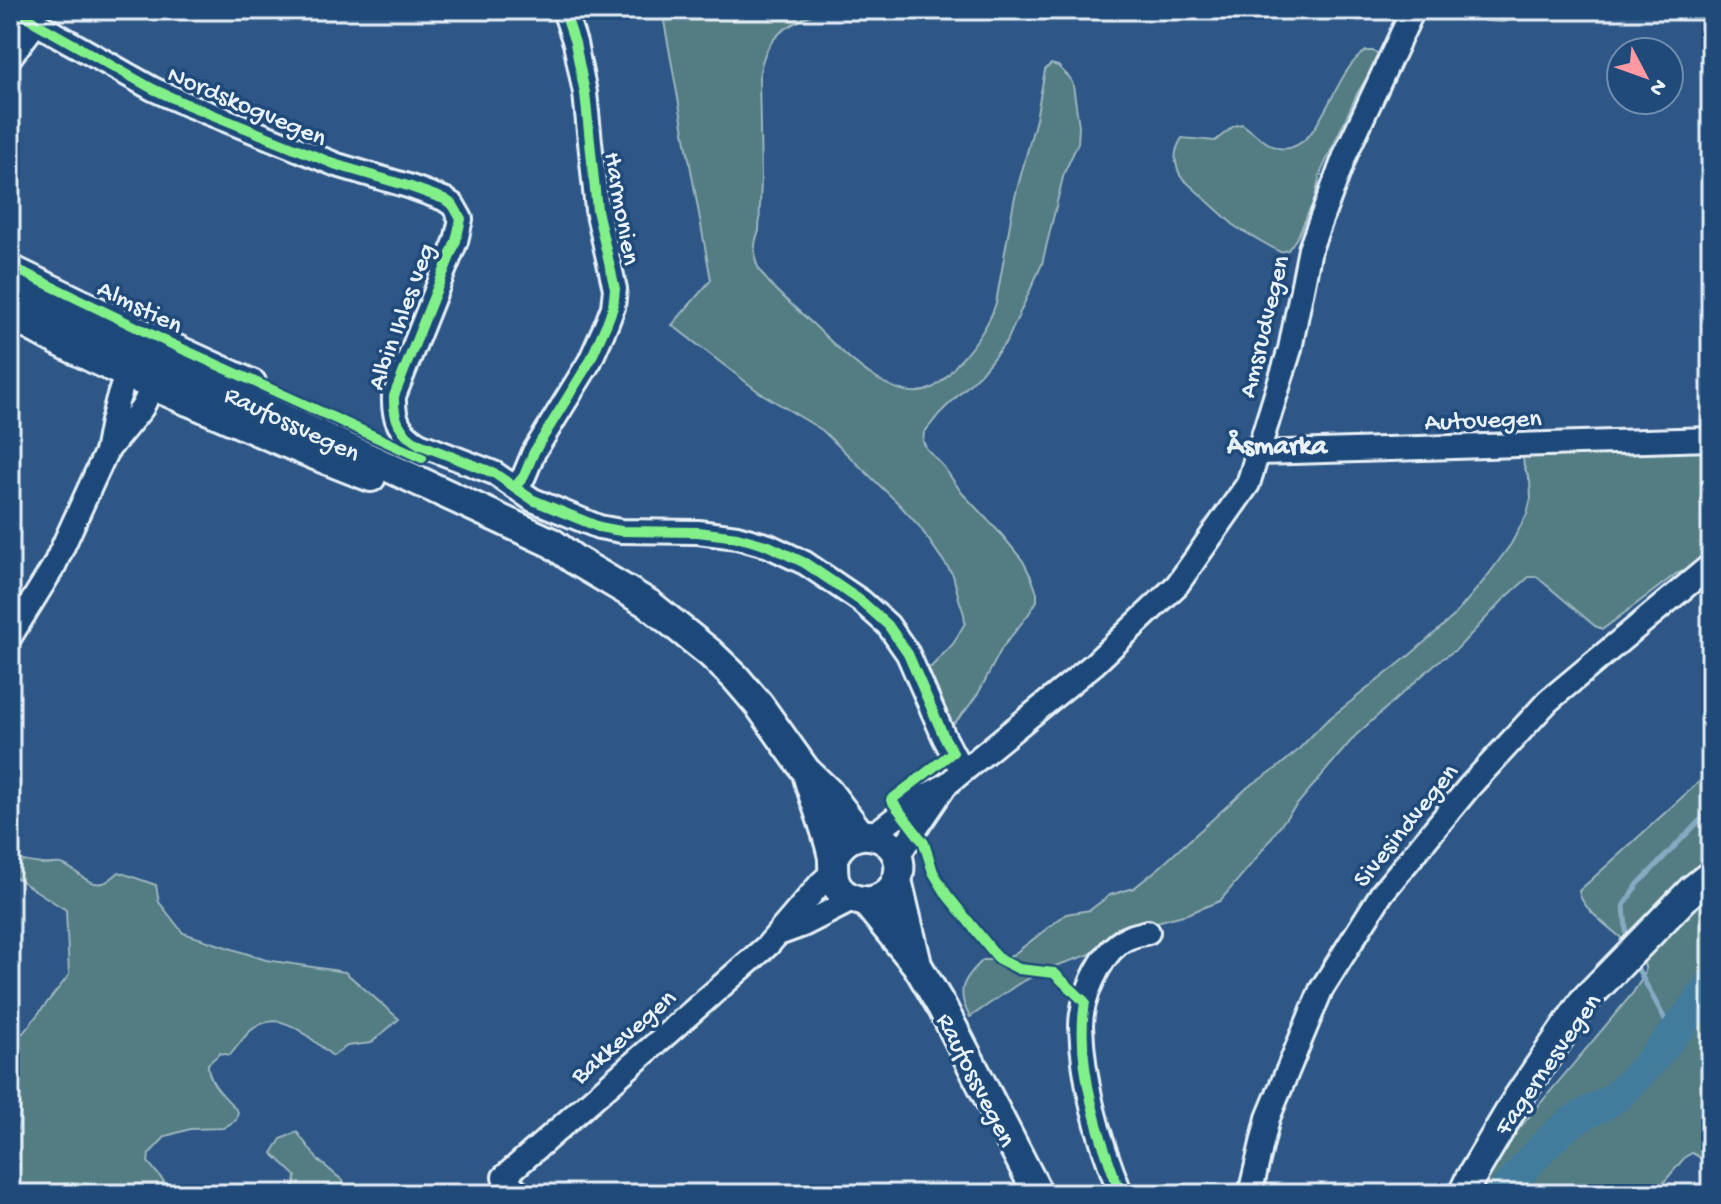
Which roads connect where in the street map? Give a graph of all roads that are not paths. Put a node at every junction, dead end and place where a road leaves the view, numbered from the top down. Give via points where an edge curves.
1 (564, 10) edge
2 (1413, 10) edge
3 (27, 17) edge
4 (10, 57) edge
5 (461, 223) joint
6 (10, 266) edge
7 (10, 287) edge
8 (10, 314) edge
9 (131, 362) junction
10 (159, 374) junction
11 (254, 382) dead end
12 (1711, 439) edge
13 (106, 452) junction
14 (1257, 453) junction
15 (515, 487) junction
16 (1711, 565) edge
17 (10, 637) edge
18 (806, 771) junction
19 (954, 778) junction
20 (866, 835) junction
21 (833, 864) junction
22 (897, 869) junction
23 (1711, 875) edge
24 (860, 900) junction
25 (1148, 932) dead end
26 (776, 935) junction
27 (917, 965) junction
28 (520, 1194) edge
29 (1038, 1194) edge
30 (1121, 1194) edge
31 (1250, 1194) edge
32 (1463, 1194) edge

1 - 15 street, Harmonien via 585,93 597,210 615,289 613,307 590,361
2 - 14 street, Amsrudvegen via 1346,153 1310,249 1290,349
3 - 4 street
3 - 5 street, Nordskogvegen via 153,89 252,133 444,199 460,214
5 - 15 street, Albin Ihles veg via 397,388 396,422 419,444 494,473
6 - 11 street, Almstien
7 - 9 main road, Raufossvegen
8 - 9 main road, Raufossvegen via 78,352
9 - 10 main road, Raufossvegen
9 - 13 street
10 - 13 street via 142,408
10 - 18 main road, Raufossvegen via 552,543 649,604 710,653 759,705
12 - 14 street, Autovegen
13 - 17 street via 54,566
14 - 19 street, Amsrudvegen via 1248,484 1177,585 1094,664
15 - 19 street via 599,527 737,537 805,563 888,625 908,654 944,737
16 - 31 street, Sivesindvegen via 1548,701 1382,893 1321,990 1268,1118
18 - 20 main road, Raufossvegen
18 - 21 main road, Raufossvegen
19 - 20 street, Amsrudvegen
19 - 22 street, Amsrudvegen
20 - 21 main road via 843,842
20 - 22 main road, Raufossvegen via 888,843
21 - 24 main road, Raufossvegen via 840,890
21 - 26 street, Bakkevegen
22 - 24 main road via 885,896
22 - 27 main road, Raufossvegen
23 - 32 main road, Fagernesvegen via 1584,1001 1518,1098
24 - 26 street, Bakkevegen
24 - 27 main road, Raufossvegen
25 - 30 street via 1127,938 1109,953 1095,975 1081,1023 1096,1124
26 - 28 street, Bakkevegen via 504,1177
27 - 29 main road, Raufossvegen

